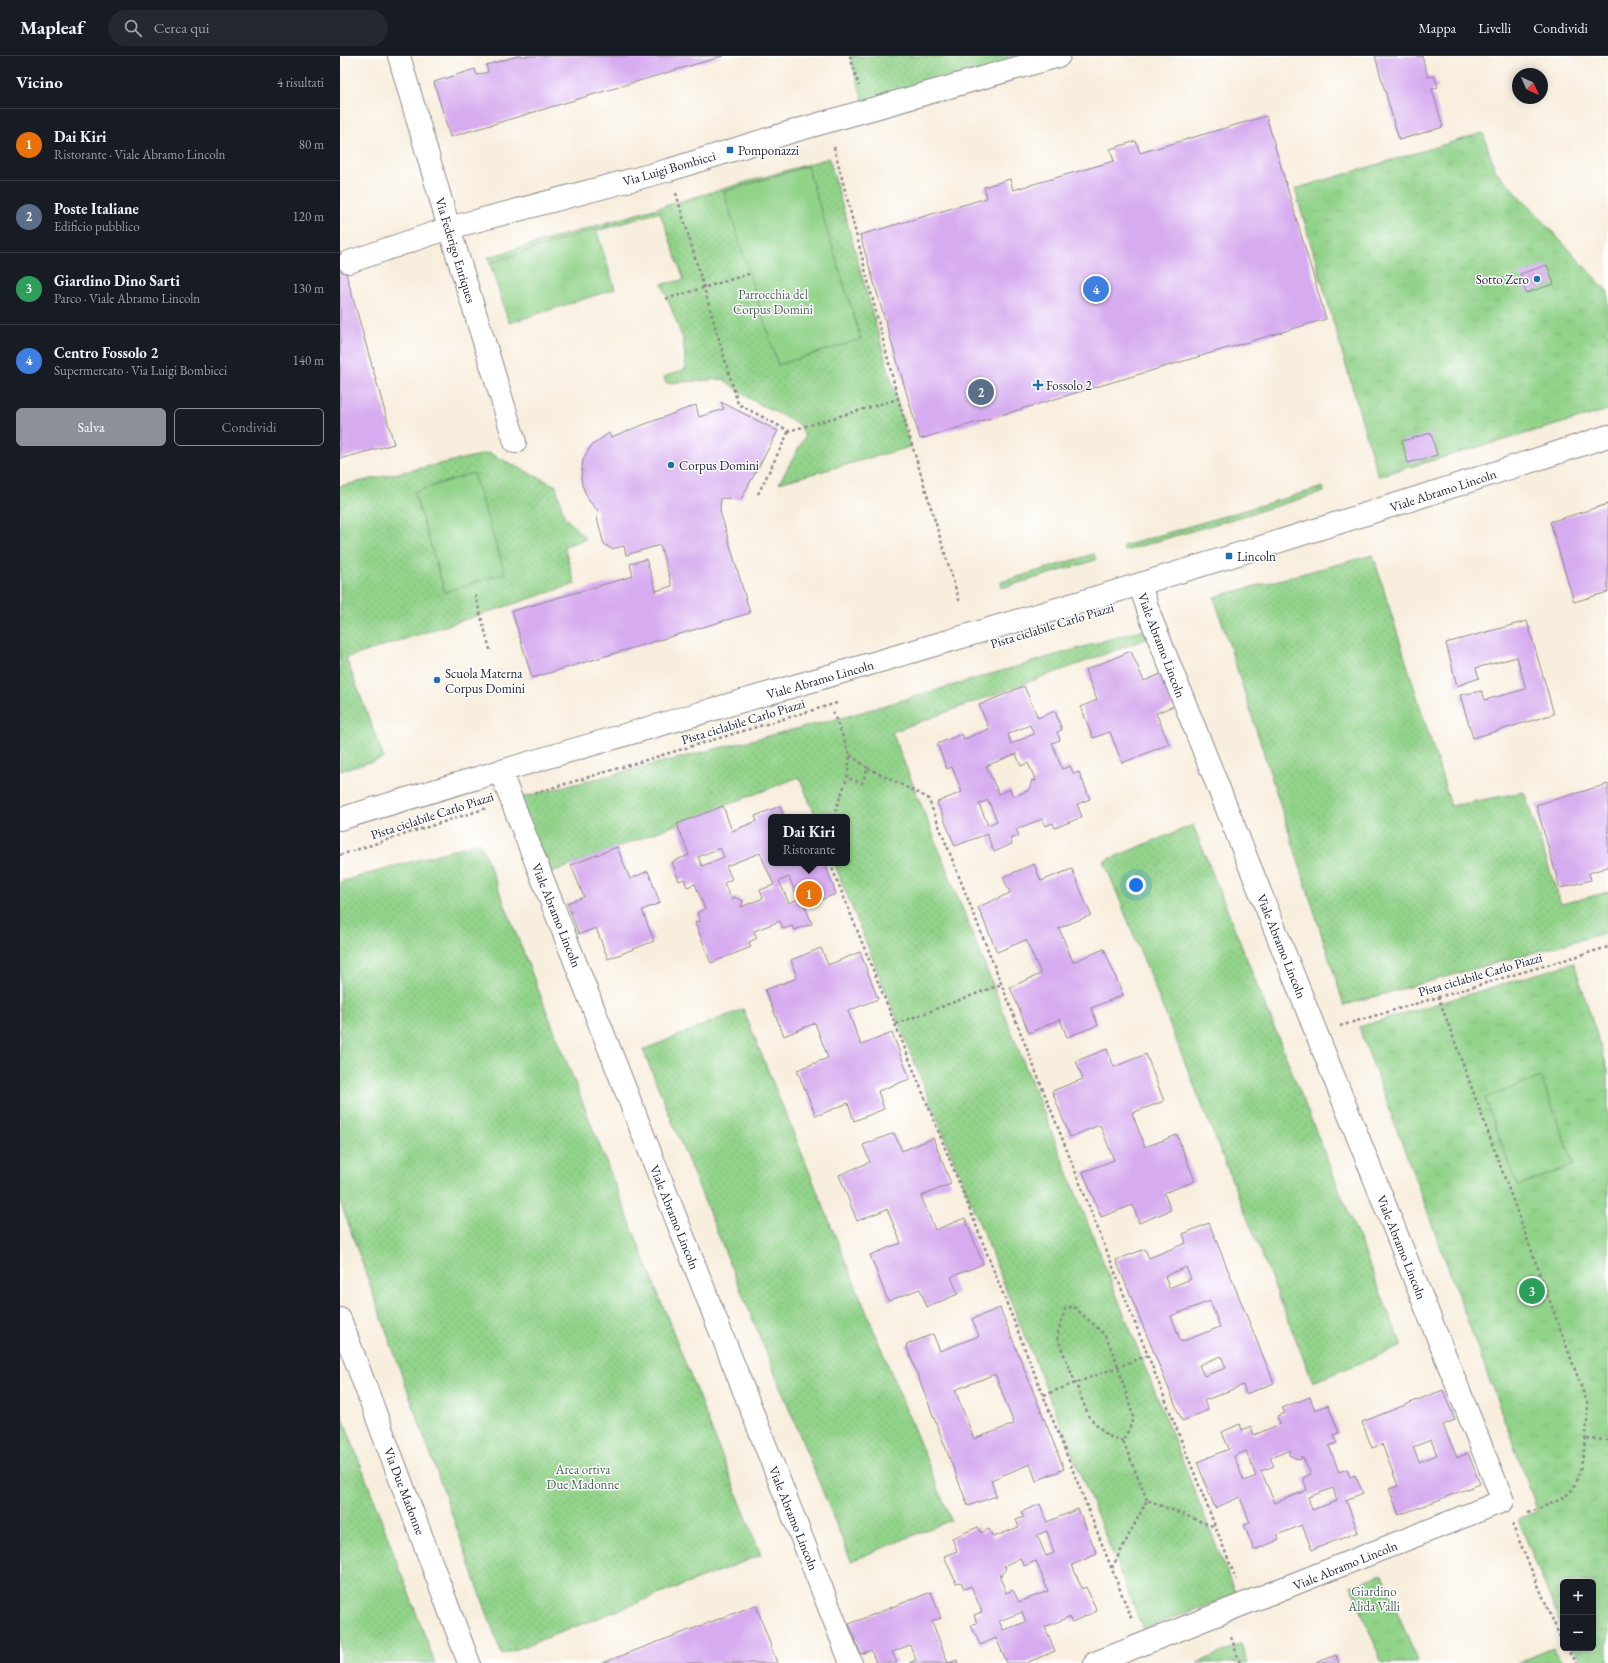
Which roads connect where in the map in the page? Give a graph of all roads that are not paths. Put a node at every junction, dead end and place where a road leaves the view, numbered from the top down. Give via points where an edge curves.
1 (399, 56) edge
2 (1059, 56) edge
3 (449, 228) junction
4 (349, 262) dead end
5 (1608, 436) edge
6 (515, 442) dead end
7 (1140, 584) junction
8 (500, 771) junction
9 (340, 819) edge
10 (340, 1319) edge
11 (470, 1663) edge
12 (851, 1663) edge
13 (1095, 1663) edge

1 - 3 street, Via Federigo Enriques
2 - 3 street, Via Luigi Bombicci via 866,110 669,170
3 - 4 street, Via Luigi Bombicci
3 - 6 street, Via Federigo Enriques
5 - 7 street, Viale Abramo Lincoln via 1285,541
7 - 8 street, Viale Abramo Lincoln
7 - 13 street, Viale Abramo Lincoln via 1153,623 1507,1511 1246,1605
8 - 9 street, Viale Abramo Lincoln
8 - 12 street, Viale Abramo Lincoln
10 - 11 street, Via Due Madonne

